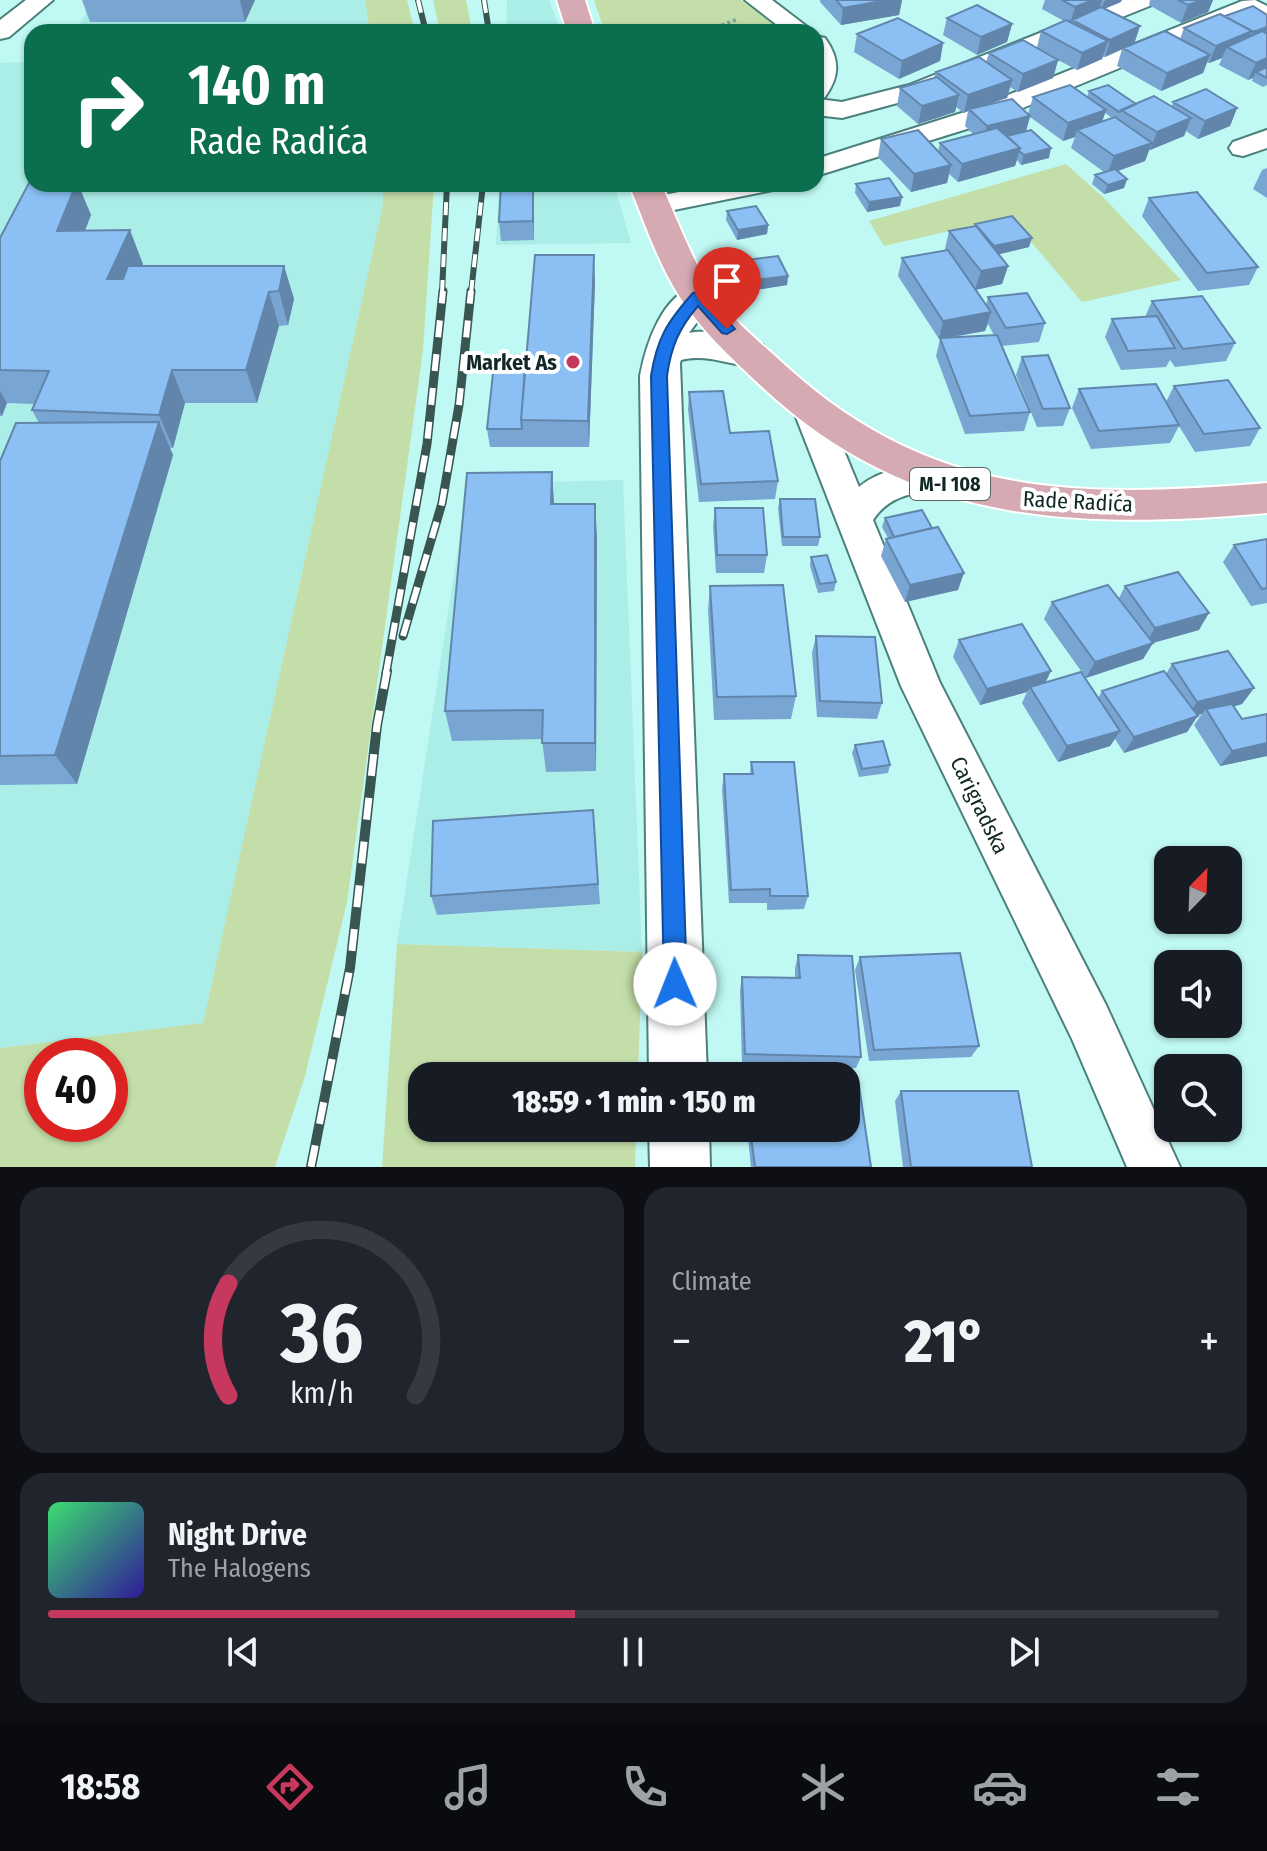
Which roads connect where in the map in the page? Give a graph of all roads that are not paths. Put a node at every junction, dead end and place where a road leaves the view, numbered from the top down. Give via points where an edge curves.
1 (41, 0) edge
2 (571, 0) edge
3 (757, 0) edge
4 (1144, 0) edge
5 (1267, 17) edge
6 (578, 24) edge
7 (791, 24) edge
8 (0, 32) edge
9 (824, 108) edge
10 (824, 165) edge
11 (673, 192) edge
12 (650, 194) edge
13 (698, 296) junction
14 (662, 352) junction
15 (750, 354) junction
16 (811, 412) junction
17 (928, 477) junction
18 (1267, 498) edge
19 (855, 520) junction
20 (678, 1062) edge
21 (679, 1142) edge
22 (680, 1167) edge
23 (1154, 1167) edge

1 - 8 street
2 - 6 main road
3 - 7 street
4 - 9 street via 918,90 842,110
5 - 10 street via 1250,6 977,117
11 - 12 street
12 - 13 main road, Rade Radića / M-I 108
13 - 14 street via 673,325
13 - 15 main road, Rade Radića / M-I 108
14 - 15 street via 699,343
14 - 20 street
15 - 16 main road, Rade Radića / M-I 108
16 - 17 main road, Rade Radića / M-I 108 via 862,446
16 - 19 street, Carigradska
17 - 18 main road, Rade Radića / M-I 108 via 1023,500 1090,505
17 - 19 street via 888,485 868,497
19 - 23 street, Carigradska via 921,686 1089,1022
21 - 22 street

